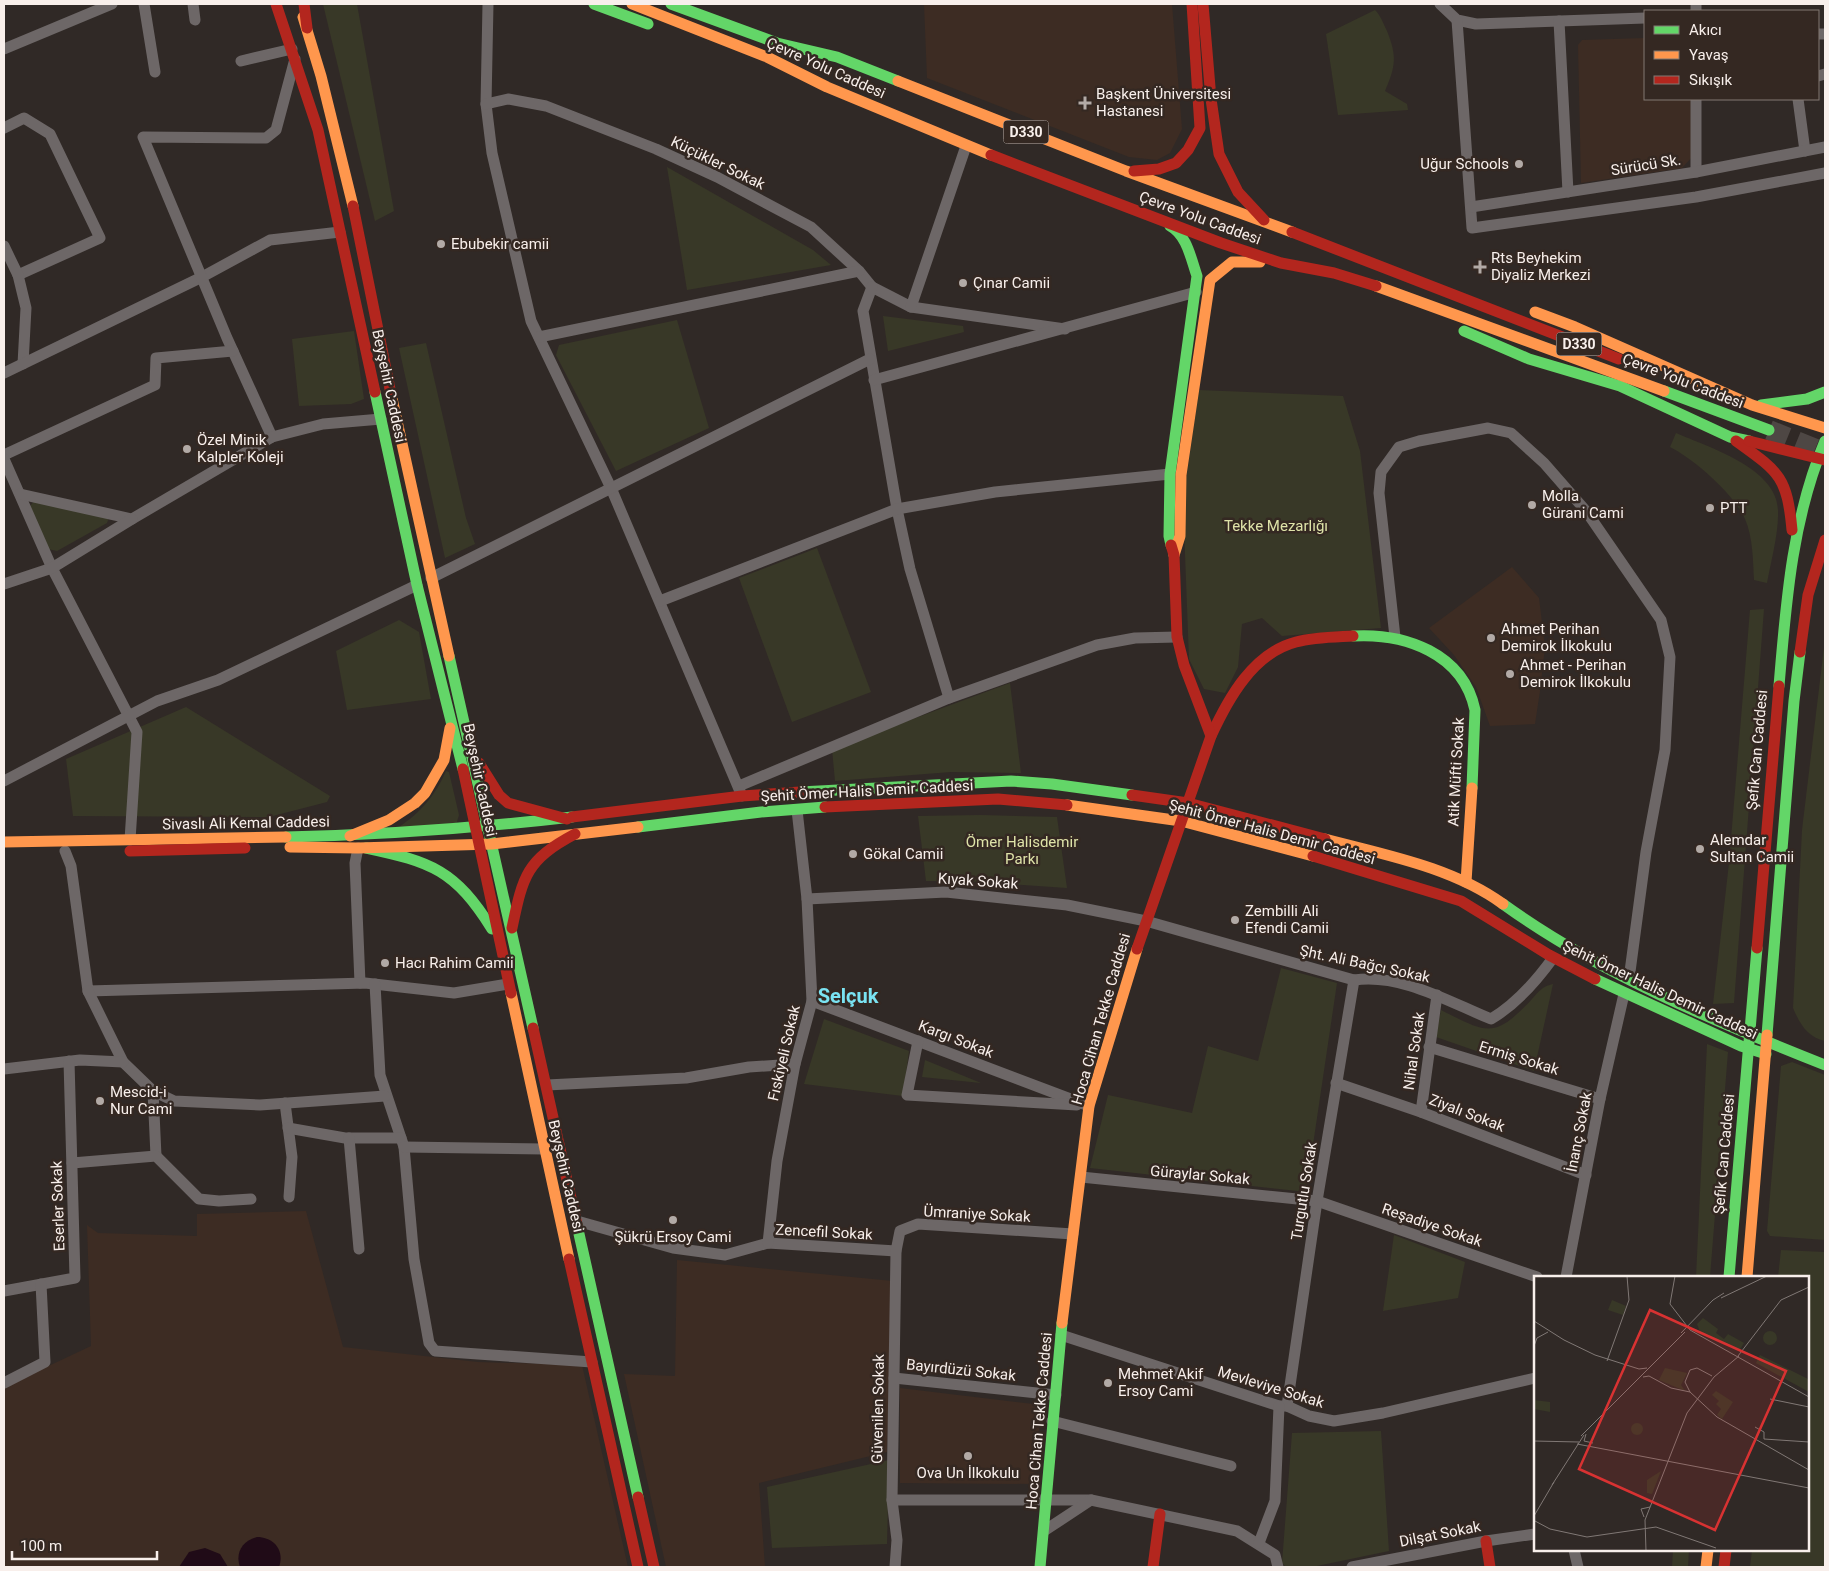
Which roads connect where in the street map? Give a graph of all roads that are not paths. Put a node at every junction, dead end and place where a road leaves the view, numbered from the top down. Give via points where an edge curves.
1 (112, 4) edge
2 (144, 4) edge
3 (193, 4) edge
4 (276, 4) edge
5 (299, 4) edge
6 (304, 4) edge
7 (488, 4) edge
8 (594, 4) edge
9 (632, 4) edge
10 (671, 4) edge
11 (1192, 4) edge
12 (1202, 4) edge
13 (1440, 4) edge
14 (88, 8) edge
15 (1644, 18) edge
16 (195, 20) dead end
17 (1458, 20) junction
18 (1559, 21) junction
19 (657, 27) dead end
20 (306, 28) junction
21 (782, 32) dead end
22 (702, 44) dead end
23 (4, 49) edge
24 (293, 54) junction
25 (837, 57) junction
26 (241, 61) dead end
27 (156, 72) dead end
28 (826, 87) junction
29 (1696, 100) edge
30 (1798, 100) edge
31 (486, 104) junction
32 (4, 128) edge
33 (966, 146) junction
34 (1825, 147) edge
35 (1805, 151) junction
36 (1126, 171) junction
37 (1696, 172) junction
38 (1825, 173) edge
39 (1568, 192) junction
40 (1471, 207) junction
41 (1151, 216) junction
42 (1265, 221) junction
43 (340, 232) junction
44 (4, 246) edge
45 (1281, 264) junction
46 (859, 270) junction
47 (1387, 270) junction
48 (1334, 272) junction
49 (18, 275) junction
50 (202, 277) junction
51 (1456, 284) dead end
52 (872, 288) junction
53 (1196, 292) junction
54 (1520, 306) dead end
55 (911, 307) junction
56 (1065, 329) junction
57 (539, 337) junction
58 (233, 351) junction
59 (870, 359) junction
60 (24, 364) junction
61 (4, 373) edge
62 (874, 380) junction
63 (1825, 392) edge
64 (1752, 405) junction
65 (1772, 416) tunnel mouth
66 (380, 419) junction
67 (1825, 428) edge
68 (1769, 430) tunnel mouth
69 (272, 437) junction
70 (1730, 437) junction
71 (1825, 440) edge
72 (4, 455) edge
73 (1821, 459) edge
74 (5, 467) edge
75 (1170, 474) junction
76 (611, 488) junction
77 (20, 494) junction
78 (897, 509) junction
79 (132, 519) junction
80 (1794, 544) junction
81 (1824, 544) edge
82 (1174, 555) junction
83 (52, 568) junction
84 (431, 578) junction
85 (4, 584) edge
86 (417, 585) junction
87 (660, 601) junction
88 (1176, 637) junction
89 (1395, 637) junction
90 (949, 698) junction
91 (129, 716) junction
92 (452, 719) junction
93 (1211, 736) junction
94 (472, 754) junction
95 (4, 781) edge
96 (740, 791) junction
97 (1188, 803) junction
98 (797, 810) junction
99 (566, 819) junction
100 (1181, 821) junction
101 (488, 827) junction
102 (475, 828) junction
103 (575, 834) junction
104 (350, 836) junction
105 (130, 840) junction
106 (4, 842) edge
107 (492, 844) junction
108 (478, 845) junction
109 (362, 848) junction
110 (65, 850) junction
111 (4, 852) edge
112 (1466, 882) junction
113 (807, 899) junction
114 (1146, 921) junction
115 (510, 935) junction
116 (500, 942) junction
117 (1553, 958) junction
118 (1629, 979) junction
119 (1354, 980) junction
120 (360, 983) junction
121 (375, 984) junction
122 (508, 984) junction
123 (88, 991) junction
124 (1624, 994) junction
125 (1437, 995) junction
126 (812, 1001) junction
127 (1749, 1035) junction
128 (918, 1041) junction
129 (1767, 1041) junction
130 (1429, 1047) junction
131 (1748, 1048) junction
132 (1766, 1054) junction
133 (68, 1061) junction
134 (123, 1062) junction
135 (795, 1064) junction
136 (1825, 1065) edge
137 (4, 1069) edge
138 (1336, 1083) junction
139 (547, 1086) junction
140 (153, 1091) junction
141 (385, 1096) junction
142 (1600, 1099) junction
143 (285, 1103) junction
144 (1089, 1106) junction
145 (1421, 1112) junction
146 (288, 1128) junction
147 (348, 1138) junction
148 (403, 1143) junction
149 (544, 1148) junction
150 (156, 1156) junction
151 (72, 1163) junction
152 (1586, 1175) junction
153 (1081, 1177) junction
154 (289, 1196) dead end
155 (251, 1199) dead end
156 (1317, 1201) junction
157 (577, 1221) junction
158 (1073, 1234) junction
159 (768, 1243) junction
160 (359, 1249) dead end
161 (896, 1251) junction
162 (1534, 1276) edge
163 (1566, 1276) edge
164 (1729, 1276) edge
165 (1747, 1276) edge
166 (41, 1284) junction
167 (4, 1290) edge
168 (1061, 1334) junction
169 (592, 1362) junction
170 (894, 1378) junction
171 (1534, 1378) edge
172 (4, 1383) edge
173 (1056, 1395) junction
174 (1283, 1406) junction
175 (1052, 1421) junction
176 (1231, 1466) dead end
177 (892, 1500) junction
178 (1091, 1500) junction
179 (1046, 1501) junction
180 (1160, 1514) junction
181 (1044, 1531) junction
182 (1534, 1534) edge
183 (1486, 1541) junction
184 (1259, 1544) junction
185 (1574, 1551) edge
186 (1708, 1551) edge
187 (1726, 1551) edge
188 (638, 1567) edge
189 (654, 1567) edge
190 (895, 1567) edge
191 (1040, 1567) edge
192 (1153, 1567) edge
193 (1278, 1567) edge
194 (1352, 1567) edge
195 (1490, 1567) edge
196 (1578, 1567) edge
197 (1706, 1567) edge
198 (1724, 1567) edge

1 - 14 street
2 - 27 street
3 - 16 street
4 - 24 main road, Beyşehir Caddesi
5 - 20 main road, Beyşehir Caddesi
6 - 20 main road
7 - 31 street
8 - 19 main road
9 - 28 main road, Çevre Yolu Caddesi via 767,58
10 - 25 main road, Çevre Yolu Caddesi via 777,43
11 - 36 main road via 1200,128 1193,144 1174,166 1159,171
12 - 42 main road via 1219,154 1238,192
13 - 17 street
14 - 23 street
15 - 18 street
17 - 18 street via 1476,24
17 - 40 street
18 - 39 street
20 - 84 main road, Beyşehir Caddesi via 337,139
21 - 25 main road, D330
22 - 28 main road, D330
24 - 26 street
24 - 43 main road, Beyşehir Caddesi via 318,130
24 - 50 street via 276,130 266,138 143,136
25 - 36 main road, Çevre Yolu Caddesi / D330
28 - 33 main road, Çevre Yolu Caddesi / D330
29 - 37 street
30 - 35 street
31 - 46 street, Küçükler Sokak via 508,98 546,106 656,149 811,227
31 - 57 street via 492,153 531,321
32 - 49 street via 24,118 50,134 100,238
33 - 41 main road, Çevre Yolu Caddesi / D330
33 - 55 street
34 - 35 street, Sürücü Sk.
35 - 37 street, Sürücü Sk.
36 - 42 main road, Çevre Yolu Caddesi / D330
37 - 39 street, Sürücü Sk.
38 - 40 street via 1696,197 1472,228
39 - 40 street, Sürücü Sk.
41 - 45 main road, Çevre Yolu Caddesi / D330
41 - 53 main road via 1176,229 1187,245 1197,276
42 - 47 main road, Çevre Yolu Caddesi / D330
43 - 50 street via 270,240
43 - 66 main road, Beyşehir Caddesi
44 - 49 street
45 - 48 main road, Çevre Yolu Caddesi / D330
45 - 82 main road via 1234,260 1210,280 1181,475 1180,536
46 - 52 street, Küçükler Sokak
46 - 57 street
47 - 51 main road
47 - 65 main road, Çevre Yolu Caddesi / D330
48 - 68 main road, Çevre Yolu Caddesi via 1659,387
48 - 70 main road via 1529,359 1620,386
49 - 60 street via 26,308
50 - 58 street
50 - 60 street
52 - 55 street, Küçükler Sokak
52 - 59 street via 863,311
53 - 56 street
53 - 75 main road
54 - 64 main road
55 - 56 street, Küçükler Sokak
56 - 62 street
57 - 76 street
58 - 69 street
58 - 72 street via 156,358 155,385
59 - 62 street
59 - 76 street
60 - 61 street
62 - 78 street
63 - 64 main road via 1807,399
64 - 67 main road
66 - 69 street via 323,424
66 - 86 main road, Beyşehir Caddesi
69 - 79 street
70 - 73 main road
70 - 80 main road via 1772,466 1782,477 1788,489
71 - 73 main road, Şefik Can Caddesi
73 - 80 main road, Şefik Can Caddesi
74 - 77 street
75 - 78 street via 995,492
75 - 82 main road via 1169,536
76 - 84 street
76 - 87 street
77 - 79 street
77 - 83 street
78 - 87 street
78 - 90 street via 910,570
79 - 83 street
80 - 127 main road, Şefik Can Caddesi via 1777,693
81 - 129 main road via 1808,595 1795,692
82 - 88 main road
83 - 85 street
83 - 91 street
84 - 94 main road, Beyşehir Caddesi
86 - 91 street via 218,680 157,701
86 - 92 main road, Beyşehir Caddesi
87 - 96 street
88 - 90 street via 1135,638 1097,645
88 - 93 main road
89 - 93 main road, Atik Müfti Sokak via 1344,636 1283,646 1244,676
89 - 112 main road, Atik Müfti Sokak via 1422,644 1439,654 1458,671 1474,703
89 - 118 street via 1379,493 1381,472 1399,447 1488,428 1511,433 1544,463 1586,511 1662,620 1670,657 1664,750
90 - 96 street
91 - 95 street
91 - 105 street via 137,732
92 - 102 main road, Beyşehir Caddesi
92 - 104 main road via 444,760 425,792 415,803 389,820
93 - 97 main road, Hoca Cihan Tekke Caddesi
94 - 99 main road via 499,795 508,802
94 - 101 main road, Beyşehir Caddesi
96 - 97 main road, Şehit Ömer Halis Demir Caddesi via 1011,782 1052,784
96 - 99 main road, Şehit Ömer Halis Demir Caddesi
97 - 100 main road, Hoca Cihan Tekke Caddesi
97 - 112 main road, Şehit Ömer Halis Demir Caddesi via 1399,859
98 - 100 main road, Şehit Ömer Halis Demir Caddesi via 998,799 1047,802
98 - 103 main road, Şehit Ömer Halis Demir Caddesi
98 - 113 street, Fıskiyeli Sokak
99 - 101 main road, Şehit Ömer Halis Demir Caddesi
100 - 114 main road, Hoca Cihan Tekke Caddesi
100 - 117 main road, Şehit Ömer Halis Demir Caddesi via 1313,856 1461,901
101 - 102 main road, Sivaslı Ali Kemal Caddesi
101 - 107 main road, Beyşehir Caddesi
102 - 104 main road, Sivaslı Ali Kemal Caddesi
102 - 108 main road, Beyşehir Caddesi
103 - 107 main road, Şehit Ömer Halis Demir Caddesi
103 - 115 main road via 552,845 535,859 523,877
104 - 105 main road, Sivaslı Ali Kemal Caddesi
105 - 106 main road, Sivaslı Ali Kemal Caddesi
107 - 108 main road, Şehit Ömer Halis Demir Caddesi
107 - 115 main road, Beyşehir Caddesi
108 - 109 main road, Sivaslı Ali Kemal Caddesi
108 - 116 main road, Beyşehir Caddesi
109 - 110 main road, Sivaslı Ali Kemal Caddesi
109 - 116 main road via 410,858 442,870 464,887
109 - 120 street via 355,863
110 - 111 main road, Sivaslı Ali Kemal Caddesi
110 - 123 street via 71,866
112 - 118 main road, Şehit Ömer Halis Demir Caddesi via 1575,951
113 - 114 street, Kıyak Sokak via 946,892 1067,904
113 - 126 street, Fıskiyeli Sokak
114 - 119 street, Şht. Ali Bağcı Sokak
114 - 144 main road, Hoca Cihan Tekke Caddesi
115 - 139 main road, Beyşehir Caddesi
116 - 122 main road, Beyşehir Caddesi
117 - 124 main road, Şehit Ömer Halis Demir Caddesi
117 - 125 street, Şht. Ali Bağcı Sokak via 1518,998 1491,1019
118 - 127 main road, Şehit Ömer Halis Demir Caddesi
119 - 125 street, Şht. Ali Bağcı Sokak via 1376,979
119 - 138 street, Turgutlu Sokak
120 - 121 street
120 - 123 street
121 - 122 street via 454,993
121 - 141 street via 380,1075
122 - 149 main road, Beyşehir Caddesi
123 - 134 street
124 - 131 main road, Şehit Ömer Halis Demir Caddesi
124 - 142 street, İnanç Sokak
125 - 130 street, Nihal Sokak
126 - 128 street, Kargı Sokak
126 - 135 street, Fıskiyeli Sokak
127 - 129 main road, Şehit Ömer Halis Demir Caddesi
127 - 131 main road, Şefik Can Caddesi
128 - 144 street, Kargı Sokak
128 - 144 street via 907,1095
129 - 132 main road
129 - 136 main road, Şehit Ömer Halis Demir Caddesi
130 - 142 street, Ermiş Sokak
130 - 145 street, Nihal Sokak
131 - 132 main road, Şehit Ömer Halis Demir Caddesi
131 - 164 main road, Şefik Can Caddesi
132 - 165 main road
133 - 134 street
133 - 137 street
133 - 151 street, Eserler Sokak
134 - 140 street
135 - 139 street via 749,1067 686,1078
135 - 159 street, Fıskiyeli Sokak via 776,1161
138 - 145 street, Ziyalı Sokak
138 - 156 street, Turgutlu Sokak
139 - 157 main road, Beyşehir Caddesi
140 - 143 street via 174,1101
140 - 150 street
141 - 143 street
141 - 148 street
142 - 152 street, İnanç Sokak
143 - 146 street
144 - 153 main road, Hoca Cihan Tekke Caddesi
145 - 152 street, Ziyalı Sokak
146 - 147 street
146 - 154 street via 292,1157
147 - 148 street
147 - 160 street
148 - 149 street
148 - 169 street via 414,1259 430,1343 435,1351
149 - 169 main road, Beyşehir Caddesi
150 - 151 street
150 - 155 street via 199,1199
151 - 166 street, Eserler Sokak via 75,1278
152 - 163 street, İnanç Sokak
153 - 156 street, Güraylar Sokak
153 - 158 main road, Hoca Cihan Tekke Caddesi
156 - 162 street, Reşadiye Sokak
156 - 174 street, Turgutlu Sokak
157 - 159 street, Zencefil Sokak via 673,1248 725,1255
157 - 189 main road, Beyşehir Caddesi
158 - 161 street, Ümraniye Sokak via 918,1224 900,1231
158 - 168 main road, Hoca Cihan Tekke Caddesi
159 - 161 street, Zencefil Sokak
161 - 170 street, Güvenilen Sokak
166 - 167 street, Eserler Sokak
166 - 172 street via 45,1362
168 - 173 main road, Hoca Cihan Tekke Caddesi
168 - 174 street, Mevleviye Sokak
169 - 188 main road, Beyşehir Caddesi
170 - 173 street, Bayırdüzü Sokak
170 - 177 street, Güvenilen Sokak
171 - 174 street, Mevleviye Sokak via 1334,1421
173 - 175 main road, Hoca Cihan Tekke Caddesi
174 - 184 street, Turgutlu Sokak via 1275,1501
175 - 176 street
175 - 179 main road, Hoca Cihan Tekke Caddesi
177 - 179 street
177 - 190 street, Güvenilen Sokak
178 - 179 street
178 - 180 street
178 - 181 street
179 - 181 main road, Hoca Cihan Tekke Caddesi
180 - 184 street via 1237,1532
180 - 192 main road
181 - 191 main road, Hoca Cihan Tekke Caddesi
182 - 183 street, Dilşat Sokak
183 - 194 street, Dilşat Sokak
183 - 195 main road
184 - 193 street via 1276,1555
185 - 196 street
186 - 197 main road
187 - 198 main road

